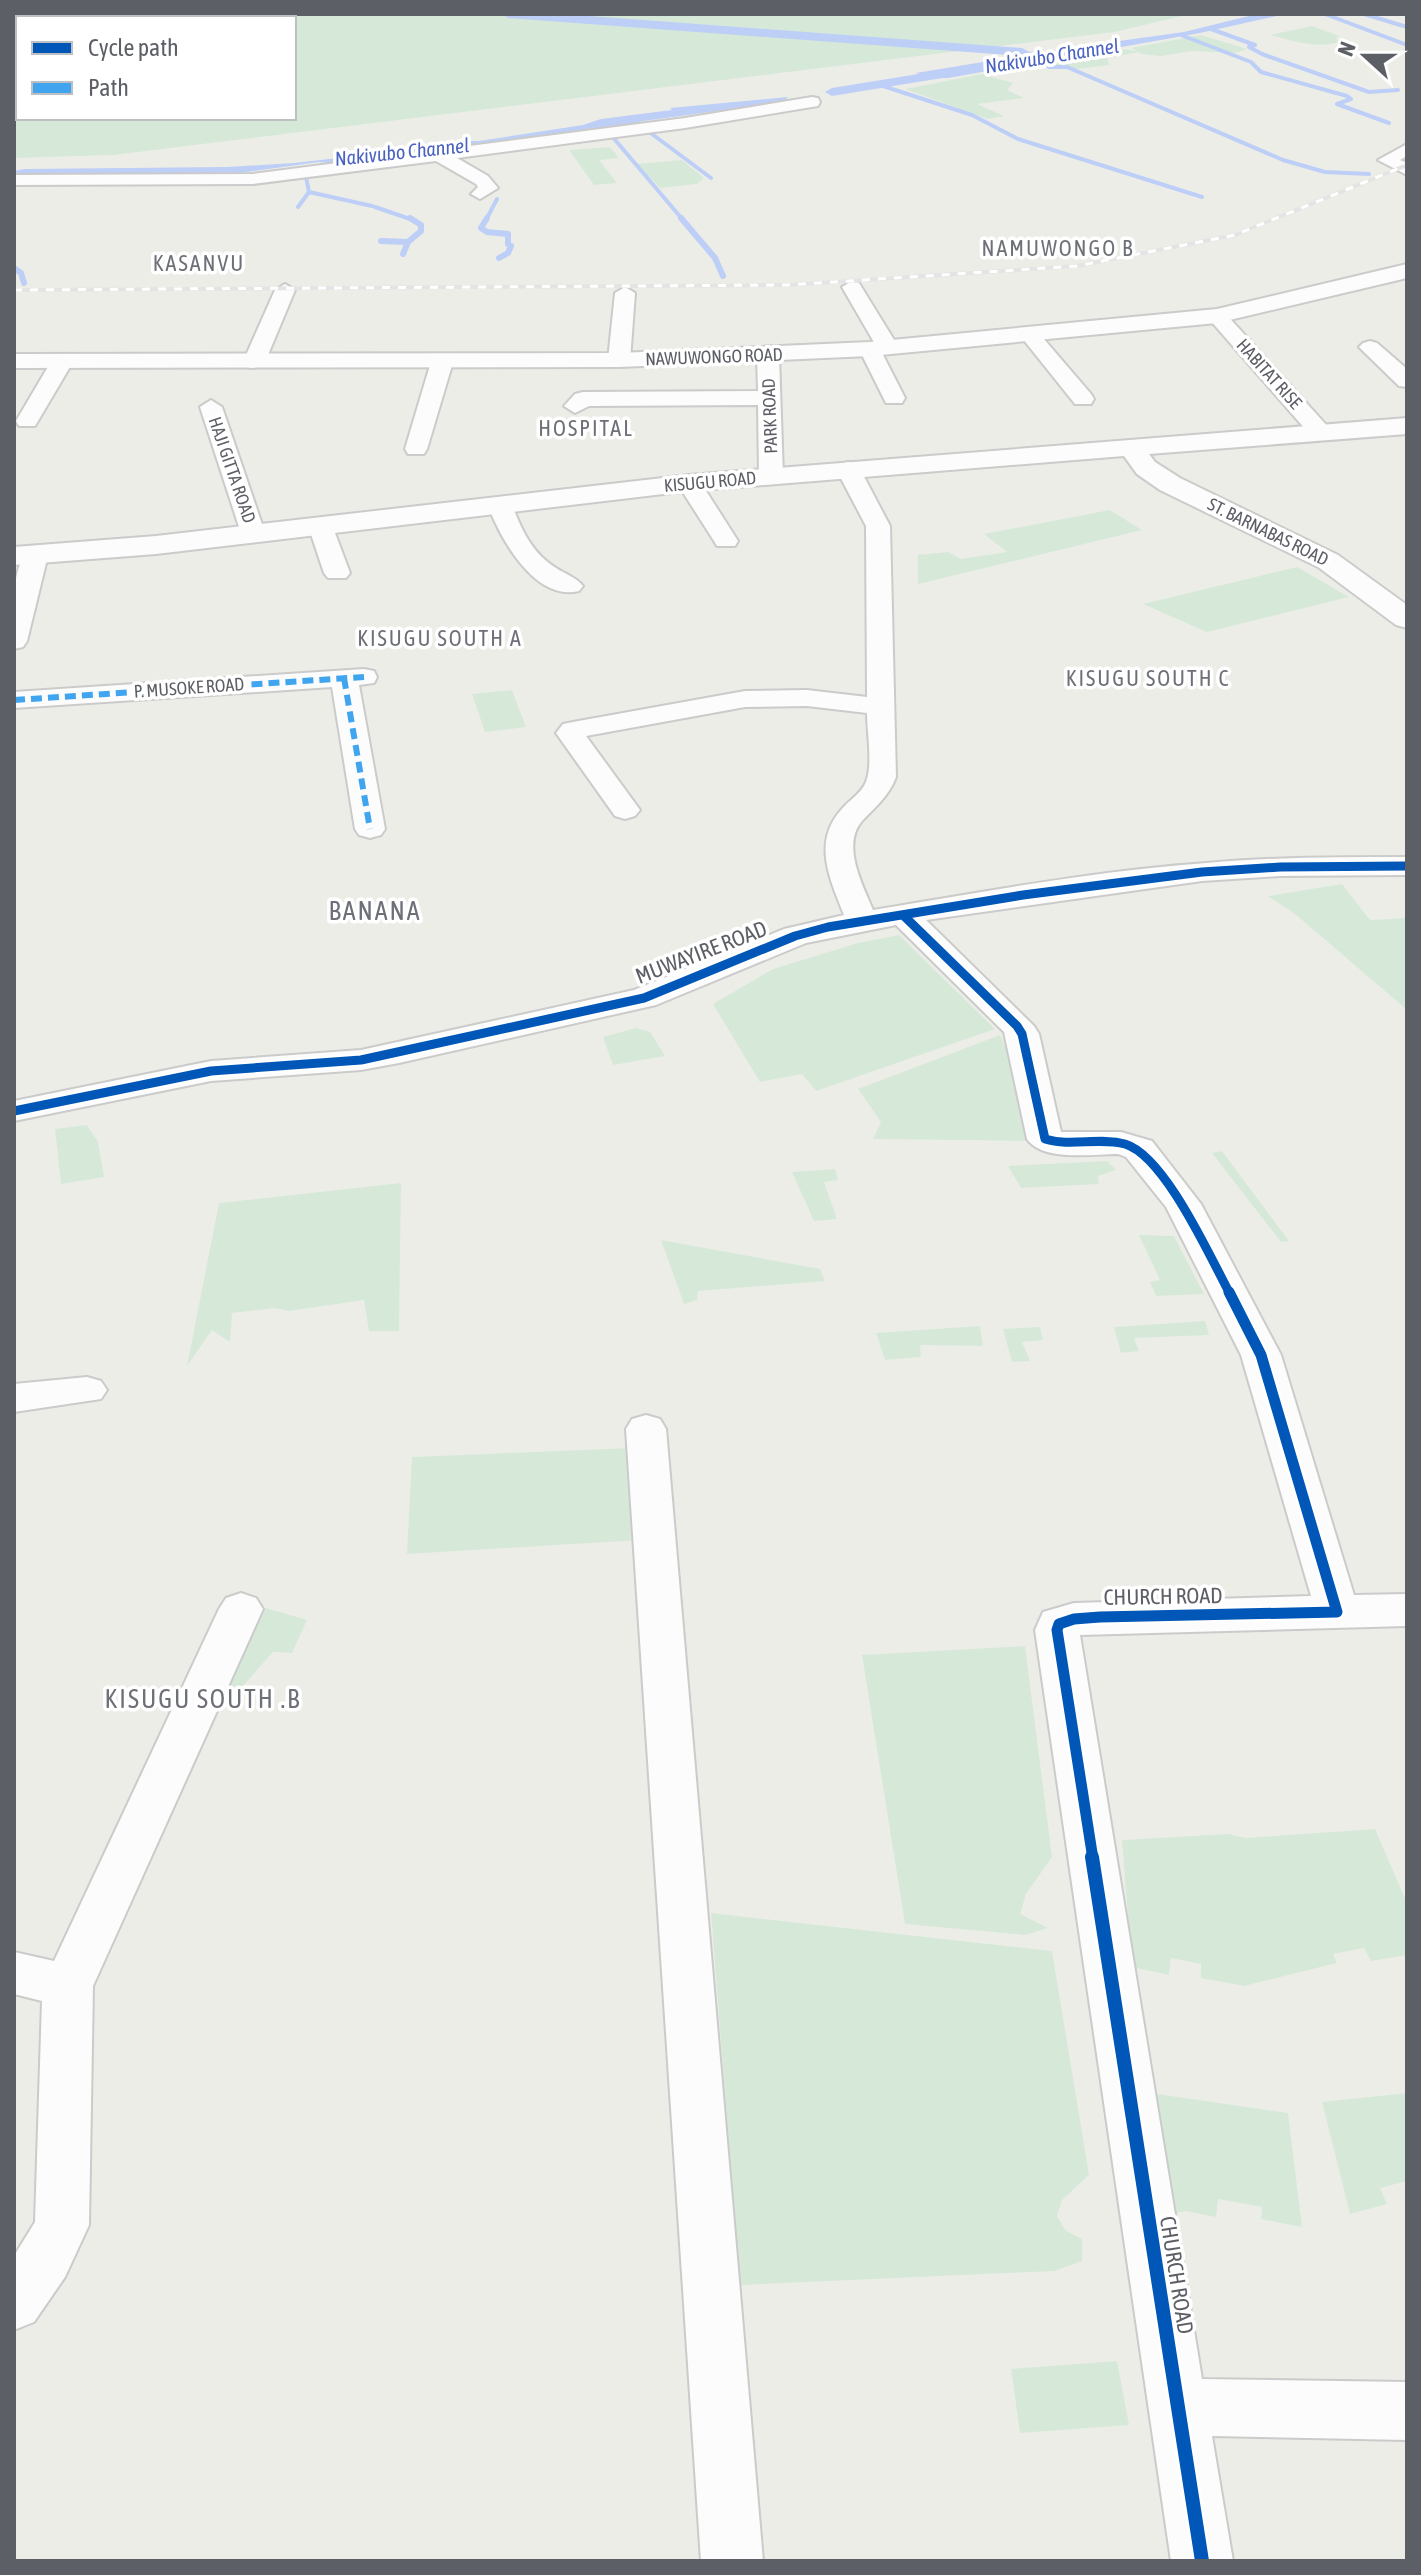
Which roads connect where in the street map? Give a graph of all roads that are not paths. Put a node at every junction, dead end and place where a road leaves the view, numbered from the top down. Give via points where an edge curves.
1 (812, 102) dead end
2 (1407, 149) edge
3 (439, 155) junction
4 (1407, 170) edge
5 (14, 180) edge
6 (480, 194) dead end
7 (1407, 271) edge
8 (852, 287) dead end
9 (285, 290) dead end
10 (625, 293) dead end
11 (1217, 316) junction
12 (1030, 335) junction
13 (1370, 347) dead end
14 (879, 348) junction
15 (768, 356) junction
16 (63, 360) junction
17 (619, 360) junction
18 (14, 361) edge
19 (254, 362) junction
20 (442, 362) junction
21 (1407, 381) edge
22 (769, 398) junction
23 (894, 398) dead end
24 (1083, 399) dead end
25 (575, 406) dead end
26 (211, 407) dead end
27 (27, 421) dead end
28 (1407, 426) edge
29 (1321, 433) junction
30 (1130, 447) junction
31 (416, 449) dead end
32 (848, 469) junction
33 (771, 476) junction
34 (689, 483) junction
35 (500, 505) junction
36 (320, 525) junction
37 (253, 533) junction
38 (726, 541) dead end
39 (25, 555) edge
40 (337, 573) dead end
41 (570, 586) dead end
42 (1407, 619) edge
43 (14, 641) edge
44 (14, 700) edge
45 (883, 707) junction
46 (625, 810) dead end
47 (370, 829) dead end
48 (1407, 866) edge
49 (882, 918) junction
50 (14, 1111) edge
51 (87, 1390) dead end
52 (14, 1398) edge
53 (646, 1429) dead end
54 (241, 1609) dead end
55 (1407, 1610) edge
56 (1337, 1612) junction
57 (14, 1973) edge
58 (68, 1986) junction
59 (14, 2303) edge
60 (1178, 2407) junction
61 (1407, 2411) edge
62 (732, 2561) edge
63 (1202, 2561) edge

1 - 3 street
2 - 4 street via 1387,160
3 - 5 street via 236,180
3 - 6 street via 482,180 489,188
7 - 11 street, NAWUWONGO ROAD
8 - 14 street
9 - 19 street
10 - 17 street
11 - 12 street, NAWUWONGO ROAD
11 - 29 street, HABITAT RISE
12 - 14 street, NAWUWONGO ROAD
12 - 24 street
13 - 21 street
14 - 15 street, NAWUWONGO ROAD
14 - 23 street
15 - 17 street, NAWUWONGO ROAD
15 - 22 street, PARK ROAD
16 - 18 street, NAWUWONGO ROAD
16 - 19 street, NAWUWONGO ROAD
16 - 27 street
17 - 20 street, NAWUWONGO ROAD
19 - 20 street, NAWUWONGO ROAD
20 - 31 street
22 - 25 street via 583,399
22 - 33 street, PARK ROAD
26 - 37 street, HAJI GITTA ROAD
28 - 29 street, KISUGU ROAD
29 - 30 street, KISUGU ROAD
30 - 32 street, KISUGU ROAD
30 - 42 street, ST. BARNABAS ROAD via 1146,468 1170,484 1328,561
32 - 33 street, KISUGU ROAD
32 - 45 street via 878,526
33 - 34 street, KISUGU ROAD
34 - 35 street, KISUGU ROAD
34 - 38 street
35 - 36 street, KISUGU ROAD
35 - 41 street via 515,545 541,572
36 - 37 street, KISUGU ROAD
36 - 40 street
37 - 39 street, KISUGU ROAD
39 - 43 street
44 - 47 street, P. MUSOKE ROAD via 354,677
45 - 46 street via 780,697 745,699 573,730 570,733
45 - 49 street via 881,783 843,825 838,846
48 - 49 street, MUWAYIRE ROAD via 1202,872
49 - 50 street, MUWAYIRE ROAD via 795,936 644,998 399,1053 211,1071
49 - 56 street via 1017,1026 1045,1139 1121,1143 1139,1149 1183,1204 1261,1355
51 - 52 street
53 - 62 street
54 - 58 street
55 - 56 street
56 - 60 street, CHURCH ROAD via 1087,1618 1066,1621 1057,1630
57 - 58 street
58 - 59 street via 62,2225
60 - 61 street
60 - 63 street, CHURCH ROAD

